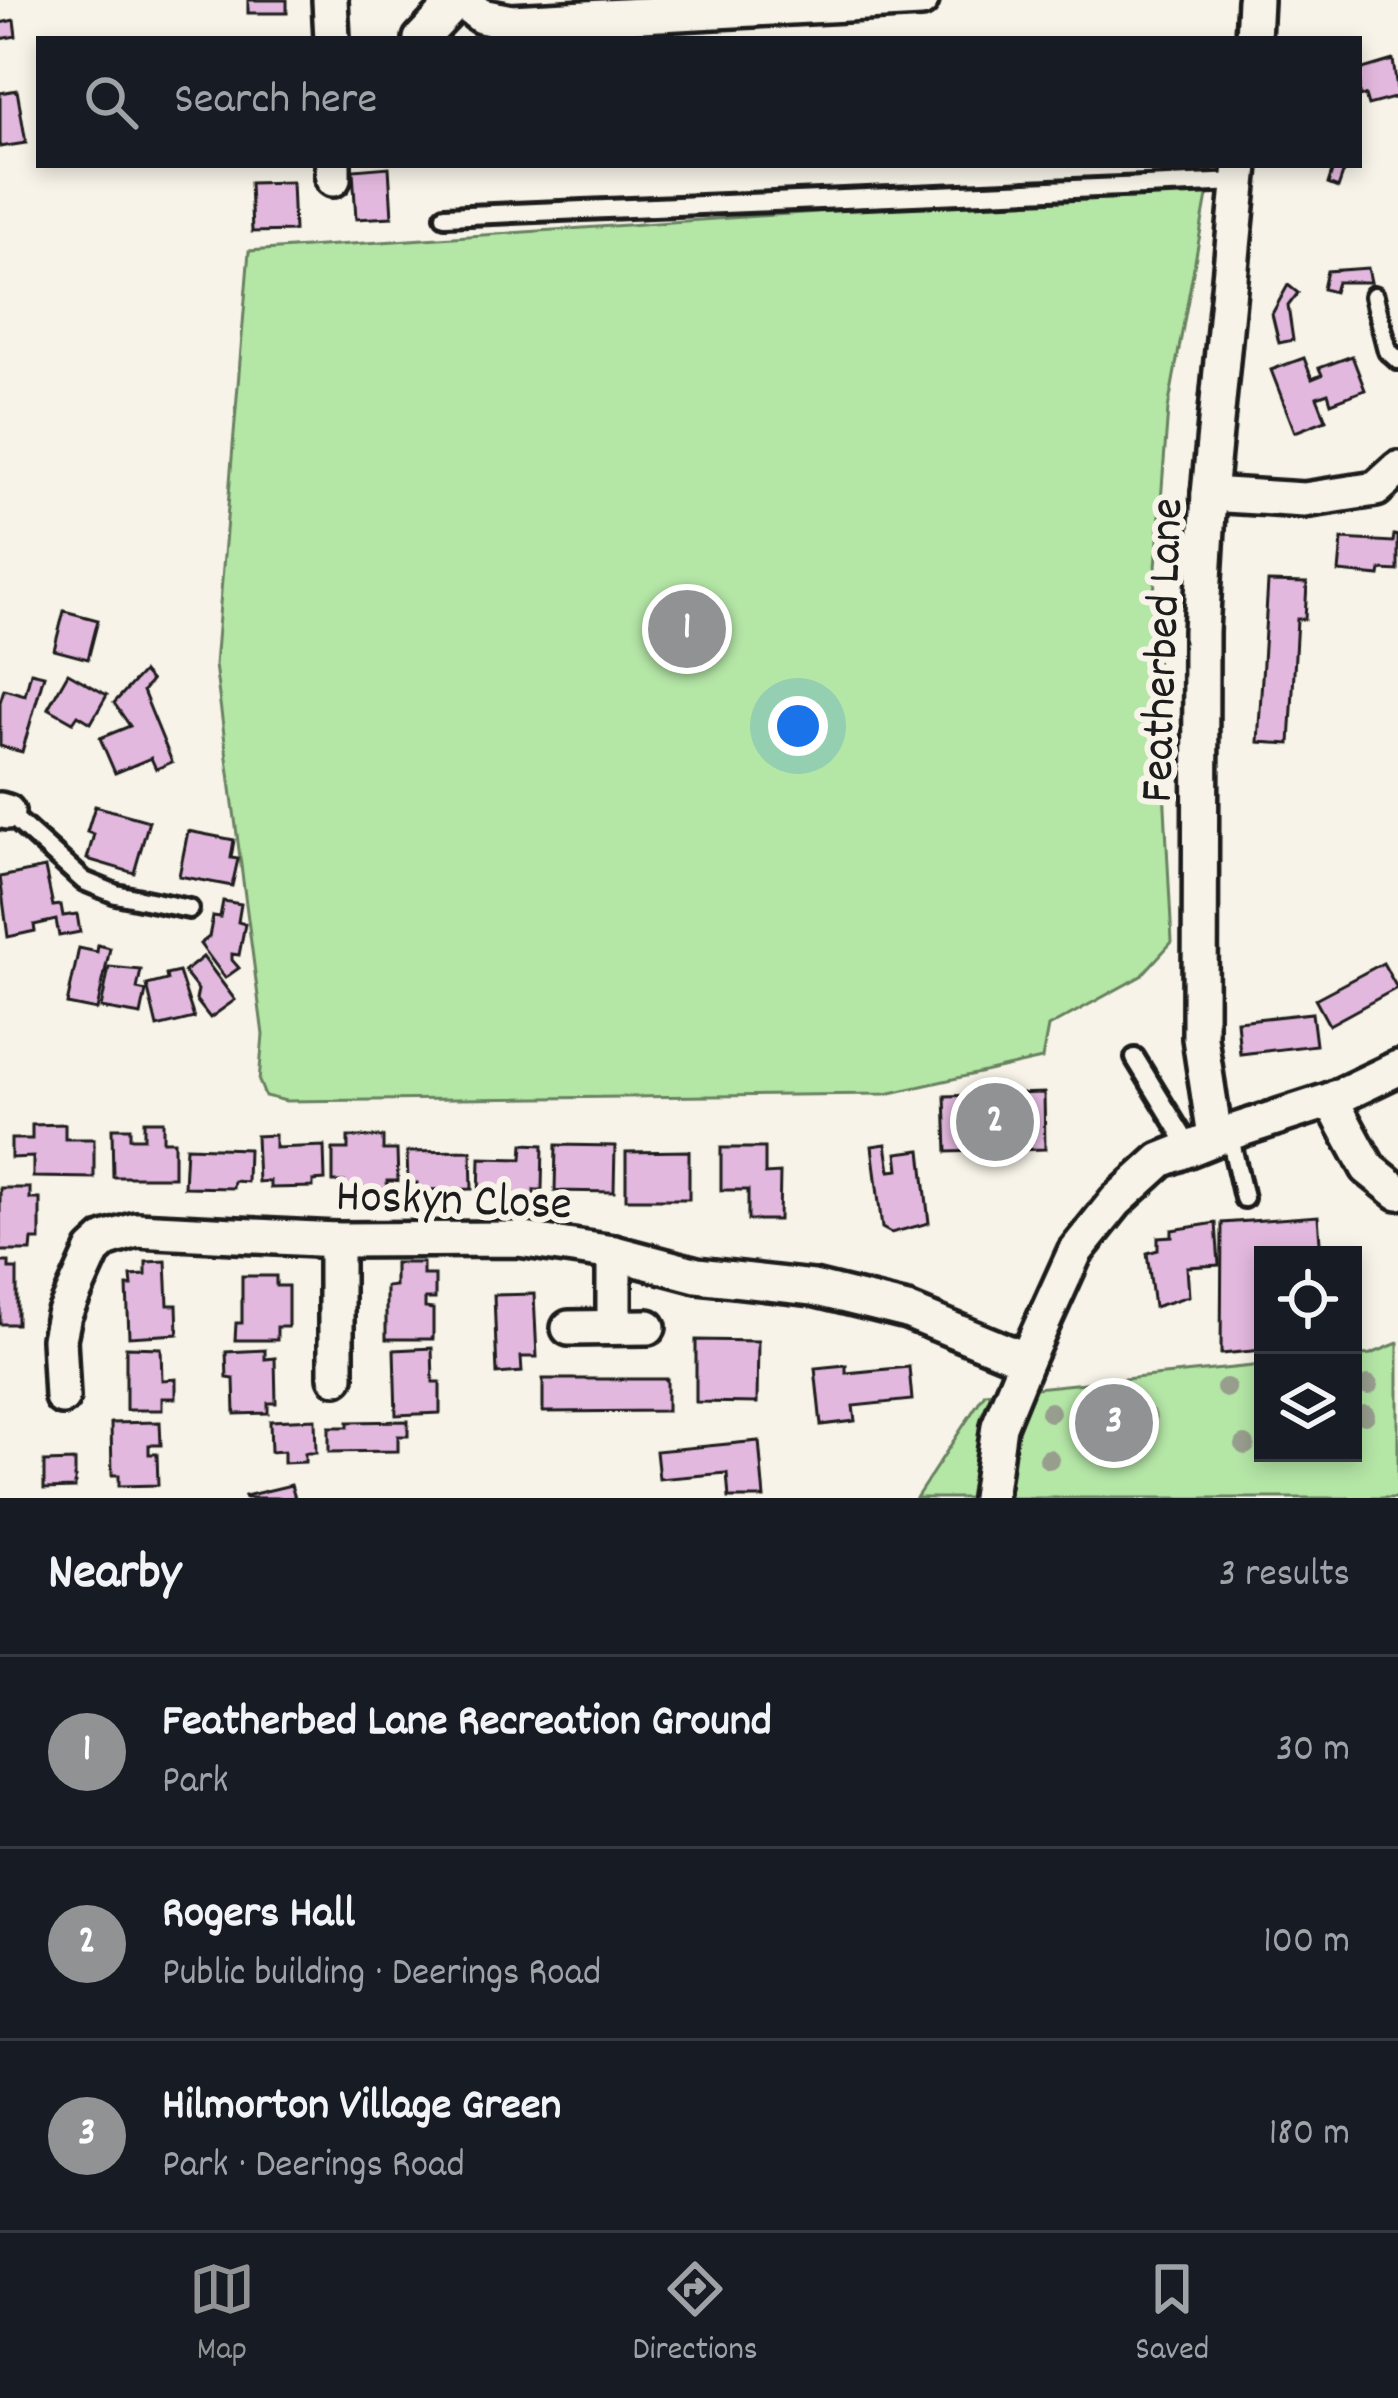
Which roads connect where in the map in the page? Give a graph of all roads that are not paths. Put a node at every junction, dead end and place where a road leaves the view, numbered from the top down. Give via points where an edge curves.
1 (330, 0) edge
2 (459, 0) edge
3 (922, 0) edge
4 (1255, 0) edge
5 (332, 36) edge
6 (424, 36) edge
7 (1253, 36) edge
8 (1240, 174) edge
9 (445, 216) dead end
10 (1374, 296) dead end
11 (1398, 360) edge
12 (1398, 469) edge
13 (1209, 494) junction
14 (3, 811) edge
15 (189, 909) dead end
16 (1135, 1058) dead end
17 (1398, 1068) edge
18 (1330, 1100) junction
19 (1211, 1139) junction
20 (1398, 1192) edge
21 (1244, 1198) dead end
22 (336, 1240) junction
23 (614, 1253) junction
24 (614, 1325) junction
25 (569, 1328) dead end
26 (648, 1328) dead end
27 (1026, 1360) junction
28 (335, 1377) dead end
29 (62, 1397) dead end
30 (989, 1498) edge

1 - 5 street
2 - 3 street via 481,16 511,22
2 - 6 street
4 - 7 street
8 - 9 lane
8 - 13 street, Featherbed Lane
10 - 11 lane via 1388,351
12 - 13 street via 1376,489 1304,500
13 - 19 street, Featherbed Lane via 1200,1037
14 - 15 lane via 84,881
16 - 19 lane
17 - 18 street
18 - 19 street
18 - 20 street via 1368,1168
19 - 21 lane
19 - 27 street via 1161,1160 1116,1201 1075,1252
22 - 23 street, Hoskyn Close via 518,1239
22 - 28 street
22 - 29 street, Hoskyn Close via 136,1230 105,1240 64,1315
23 - 24 street
23 - 27 street, Hoskyn Close via 907,1311
24 - 25 street
24 - 26 street
27 - 30 street via 999,1426

